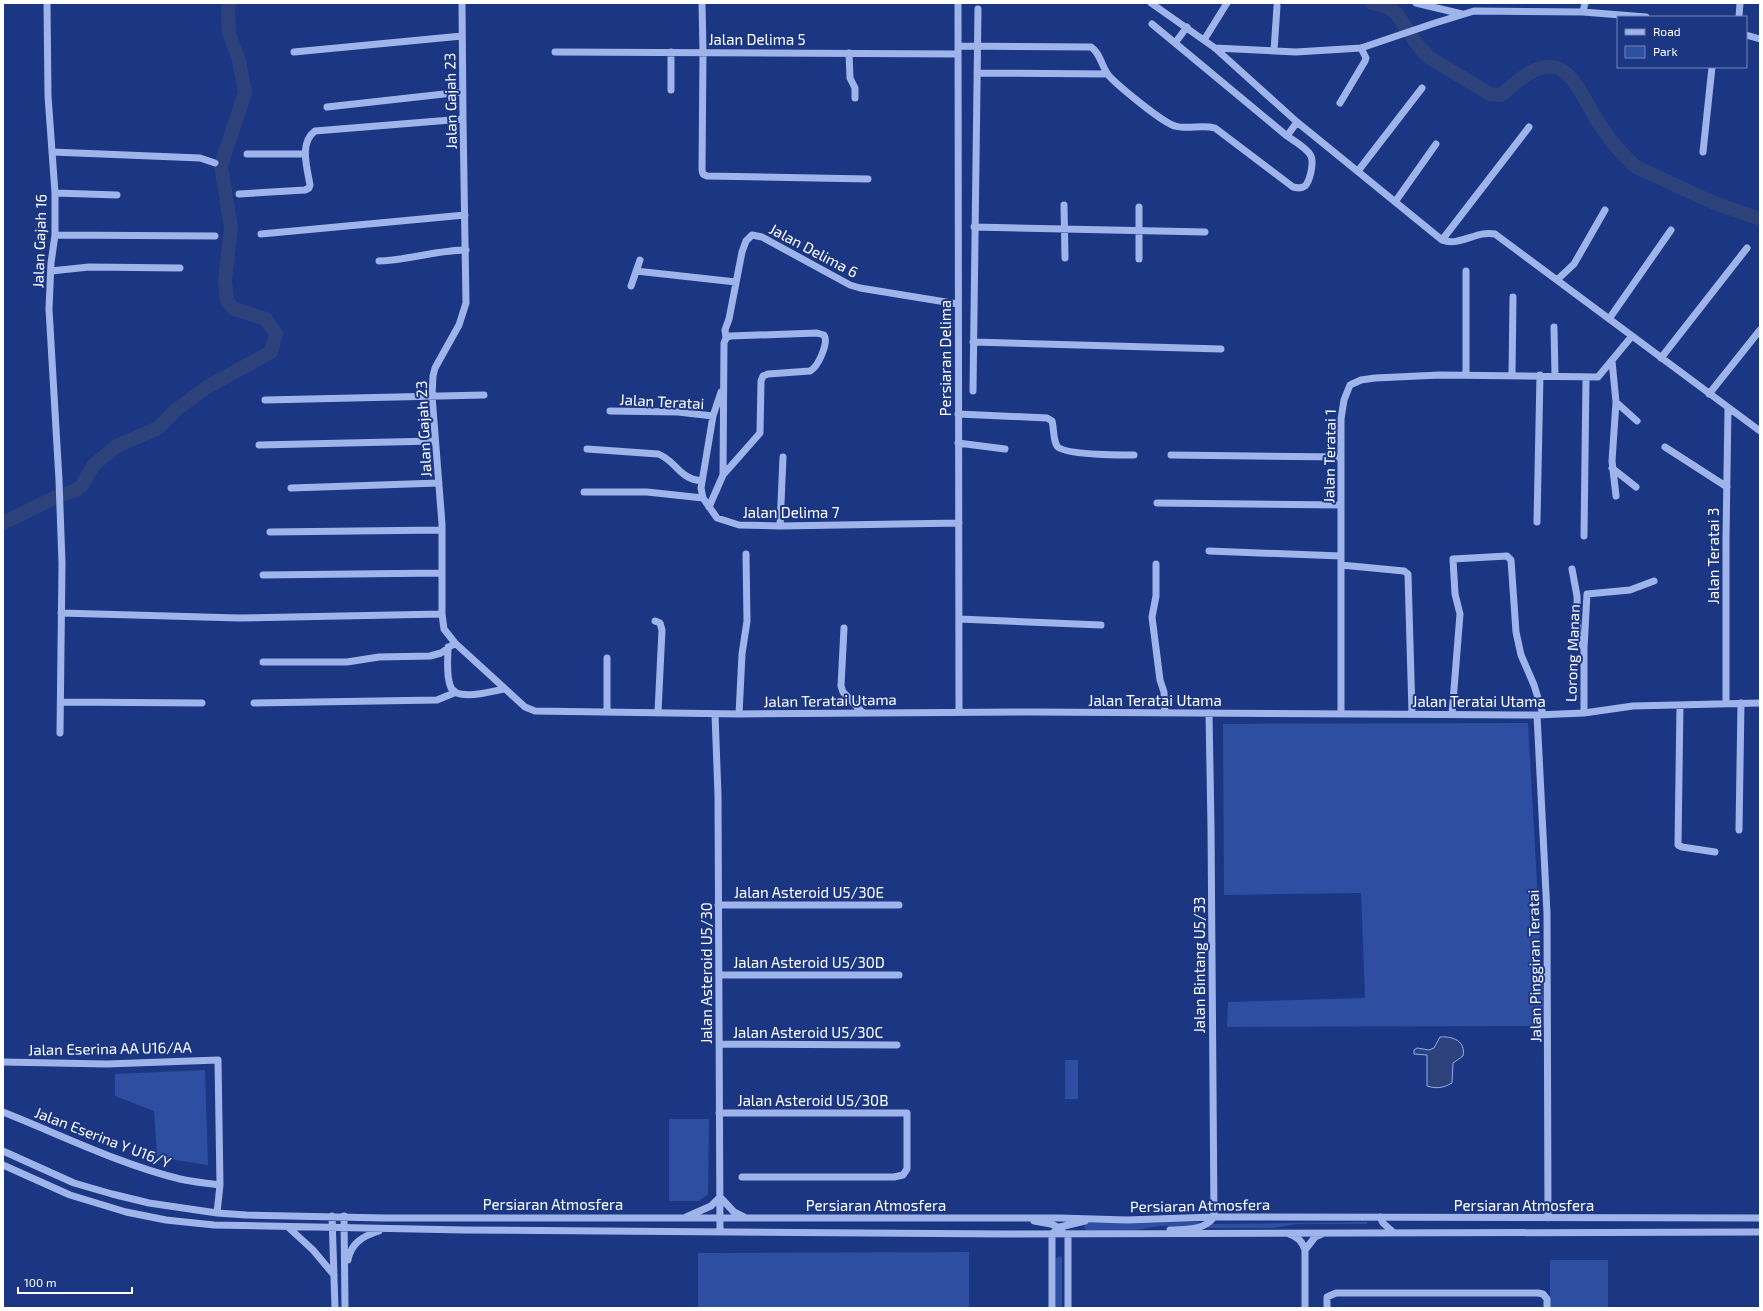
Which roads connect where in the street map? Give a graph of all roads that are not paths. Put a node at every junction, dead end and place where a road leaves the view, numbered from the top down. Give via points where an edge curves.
1 (47, 3) edge
2 (462, 3) edge
3 (702, 3) edge
4 (958, 3) edge
5 (1151, 3) edge
6 (1227, 3) edge
7 (1416, 3) edge
8 (1498, 3) edge
9 (1585, 3) edge
10 (1740, 3) edge
11 (1277, 6) dead end
12 (1447, 6) edge
13 (978, 9) dead end
14 (1498, 11) junction
15 (1583, 12) junction
16 (1462, 14) junction
17 (1633, 16) edge
18 (1739, 16) edge
19 (1152, 24) dead end
20 (1187, 27) junction
21 (1747, 35) edge
22 (462, 36) junction
23 (1760, 39) edge
24 (1204, 40) junction
25 (1175, 43) junction
26 (977, 46) junction
27 (1215, 48) junction
28 (1361, 48) junction
29 (958, 50) junction
30 (1274, 51) junction
31 (294, 52) dead end
32 (555, 52) dead end
33 (671, 52) junction
34 (703, 52) junction
35 (850, 53) junction
36 (1712, 68) edge
37 (976, 72) junction
38 (1107, 74) junction
39 (1422, 88) dead end
40 (671, 90) dead end
41 (462, 92) junction
42 (855, 98) dead end
43 (1340, 103) dead end
44 (327, 107) dead end
45 (463, 119) junction
46 (1297, 122) junction
47 (1529, 126) dead end
48 (1287, 136) junction
49 (1436, 144) dead end
50 (52, 152) junction
51 (1703, 152) dead end
52 (247, 154) dead end
53 (306, 154) junction
54 (215, 163) dead end
55 (1358, 172) junction
56 (868, 179) dead end
57 (55, 193) junction
58 (239, 194) dead end
59 (117, 195) dead end
60 (1395, 202) junction
61 (1064, 205) dead end
62 (1139, 207) dead end
63 (1605, 210) dead end
64 (465, 214) junction
65 (974, 228) junction
66 (1065, 230) junction
67 (1671, 230) dead end
68 (1139, 231) junction
69 (1204, 232) dead end
70 (260, 234) dead end
71 (55, 235) junction
72 (215, 236) dead end
73 (1442, 240) junction
74 (1747, 248) dead end
75 (466, 250) junction
76 (1065, 258) dead end
77 (1139, 259) dead end
78 (640, 260) dead end
79 (379, 261) dead end
80 (180, 268) dead end
81 (51, 271) junction
82 (636, 271) junction
83 (1466, 271) dead end
84 (1557, 280) junction
85 (736, 282) junction
86 (631, 286) dead end
87 (1513, 297) dead end
88 (958, 304) junction
89 (1609, 318) junction
90 (1554, 328) dead end
91 (1760, 330) edge
92 (1632, 336) junction
93 (726, 338) junction
94 (973, 342) junction
95 (1221, 349) dead end
96 (1661, 358) junction
97 (1612, 361) junction
98 (1466, 374) junction
99 (1512, 375) junction
100 (1540, 375) junction
101 (1555, 376) junction
102 (1586, 378) junction
103 (723, 385) junction
104 (973, 391) dead end
105 (1709, 394) junction
106 (484, 395) dead end
107 (432, 396) junction
108 (265, 400) dead end
109 (1616, 402) junction
110 (1728, 408) junction
111 (610, 411) dead end
112 (958, 414) junction
113 (713, 416) junction
114 (1637, 421) dead end
115 (1759, 430) edge
116 (435, 441) junction
117 (958, 443) junction
118 (259, 445) dead end
119 (1665, 447) dead end
120 (587, 449) dead end
121 (1005, 449) dead end
122 (1134, 455) dead end
123 (1170, 455) dead end
124 (783, 457) dead end
125 (1341, 457) junction
126 (1612, 468) junction
127 (723, 475) junction
128 (702, 481) junction
129 (439, 483) junction
130 (1636, 487) dead end
131 (1727, 487) junction
132 (291, 488) dead end
133 (584, 492) dead end
134 (1616, 496) dead end
135 (703, 498) junction
136 (1157, 503) dead end
137 (1341, 505) junction
138 (709, 507) junction
139 (1537, 522) dead end
140 (958, 523) junction
141 (780, 526) junction
142 (442, 530) junction
143 (270, 532) dead end
144 (1584, 536) dead end
145 (1209, 551) dead end
146 (746, 554) dead end
147 (1341, 556) junction
148 (1156, 564) dead end
149 (1341, 564) junction
150 (1572, 569) dead end
151 (442, 573) junction
152 (263, 575) dead end
153 (1654, 581) dead end
154 (62, 613) junction
155 (442, 614) junction
156 (959, 619) junction
157 (655, 621) dead end
158 (1101, 625) dead end
159 (844, 628) dead end
160 (455, 643) junction
161 (448, 648) junction
162 (1584, 648) junction
163 (607, 658) dead end
164 (263, 662) dead end
165 (504, 689) junction
166 (454, 693) junction
167 (61, 702) junction
168 (202, 703) dead end
169 (254, 703) dead end
170 (1741, 703) junction
171 (1760, 703) edge
172 (1726, 704) junction
173 (1680, 705) junction
174 (548, 711) joint
175 (607, 711) junction
176 (658, 712) junction
177 (959, 712) junction
178 (863, 713) junction
179 (1165, 713) junction
180 (1209, 713) junction
181 (1342, 713) junction
182 (1412, 713) junction
183 (1584, 713) junction
184 (715, 714) junction
185 (739, 714) junction
186 (1452, 714) junction
187 (1540, 714) junction
188 (60, 733) dead end
189 (1739, 830) dead end
190 (1715, 852) dead end
191 (718, 905) junction
192 (900, 905) dead end
193 (719, 975) junction
194 (899, 975) dead end
195 (719, 1044) junction
196 (897, 1045) dead end
197 (3, 1062) edge
198 (3, 1112) edge
199 (719, 1113) junction
200 (3, 1151) edge
201 (3, 1165) edge
202 (742, 1177) dead end
203 (220, 1185) junction
204 (720, 1197) junction
205 (217, 1213) junction
206 (332, 1216) junction
207 (344, 1216) junction
208 (1214, 1217) junction
209 (1380, 1217) junction
210 (682, 1218) junction
211 (720, 1218) junction
212 (747, 1218) junction
213 (981, 1218) junction
214 (1392, 1218) junction
215 (1548, 1218) junction
216 (1760, 1218) edge
217 (1128, 1220) junction
218 (1386, 1226) junction
219 (288, 1227) junction
220 (1060, 1227) junction
221 (332, 1228) junction
222 (345, 1228) junction
223 (385, 1229) junction
224 (720, 1232) junction
225 (1760, 1232) edge
226 (1285, 1233) junction
227 (1324, 1233) junction
228 (1378, 1233) junction
229 (1394, 1233) junction
230 (1052, 1234) junction
231 (1068, 1234) junction
232 (1145, 1234) junction
233 (1305, 1250) junction
234 (334, 1275) junction
235 (344, 1276) junction
236 (334, 1308) edge
237 (345, 1308) edge
238 (1052, 1308) edge
239 (1068, 1308) edge
240 (1305, 1308) edge
241 (1327, 1308) edge
242 (1547, 1308) edge

1 - 50 street, Jalan Gajah 16 via 48,96
2 - 22 street, Jalan Gajah 23
3 - 34 street
4 - 29 street, Persiaran Delima
5 - 20 street
6 - 24 street
7 - 12 street
8 - 14 street
9 - 15 street
10 - 18 street
11 - 30 street
12 - 16 street
13 - 26 street
14 - 15 street
14 - 16 street
15 - 17 street
16 - 28 street
19 - 25 street
20 - 24 street
20 - 25 street
21 - 23 street
22 - 31 street
22 - 41 street, Jalan Gajah 23
24 - 27 street
25 - 48 street
26 - 29 street, Jalan Delima 5
26 - 37 street
26 - 38 street, Jalan Delima 5 via 1091,47
27 - 30 street
27 - 46 street
28 - 30 street
28 - 43 street via 1365,61
29 - 35 street, Jalan Delima 5
29 - 88 street, Persiaran Delima
32 - 33 street, Jalan Delima 5
33 - 34 street, Jalan Delima 5
33 - 40 street
34 - 35 street, Jalan Delima 5
34 - 56 street via 703,174
35 - 42 street via 850,78 855,88
36 - 51 street
37 - 38 street
37 - 65 street
38 - 48 street via 1144,106 1174,126 1214,128 1293,187 1300,188 1308,179 1312,158
39 - 55 street
41 - 44 street
41 - 45 street, Jalan Gajah 23
45 - 53 street via 322,129 315,131 306,141
45 - 64 street, Jalan Gajah 23
46 - 48 street
46 - 55 street
47 - 73 street
49 - 60 street
50 - 54 street via 200,158
50 - 57 street, Jalan Gajah 16
52 - 53 street
53 - 58 street via 310,185 307,190
55 - 60 street
57 - 59 street
57 - 71 street, Jalan Gajah 16
60 - 73 street
61 - 66 street
62 - 68 street
63 - 84 street via 1574,264
64 - 70 street
64 - 75 street, Jalan Gajah 23
65 - 66 street
65 - 94 street
66 - 68 street
66 - 76 street
67 - 89 street
68 - 69 street
68 - 77 street
71 - 72 street
71 - 81 street, Jalan Gajah 16
73 - 84 street via 1456,242 1484,233 1495,234
74 - 96 street
75 - 79 street
75 - 107 street, Jalan Gajah 23 via 465,309 435,368 432,376
78 - 82 street
80 - 81 street via 89,267
81 - 154 street, Jalan Gajah 16 via 50,310 60,502
82 - 85 street
82 - 86 street
83 - 98 street
84 - 89 street
85 - 88 street, Jalan Delima 6 via 742,252 746,241 752,235 762,237 860,288
85 - 93 street via 725,330
87 - 99 street
88 - 112 street, Persiaran Delima
89 - 92 street
90 - 101 street
91 - 105 street
92 - 96 street
92 - 97 street, Jalan Teratai 1
93 - 103 street
93 - 127 street via 818,333 826,337 820,359 813,370 763,376 760,381 760,433
94 - 95 street
94 - 104 street
96 - 105 street
97 - 102 street, Jalan Teratai 1 via 1601,376
97 - 109 street
98 - 99 street, Jalan Teratai 1
98 - 125 street, Jalan Teratai 1 via 1375,378 1353,383 1344,400
99 - 100 street, Jalan Teratai 1
100 - 101 street, Jalan Teratai 1
100 - 139 street
101 - 102 street, Jalan Teratai 1
102 - 144 street
103 - 113 street
103 - 127 street
105 - 110 street
106 - 107 street
107 - 108 street
107 - 116 street, Jalan Gajah 23
109 - 114 street
109 - 126 street
110 - 115 street
110 - 131 street, Jalan Teratai 3
111 - 113 street, Jalan Teratai via 678,412
112 - 117 street, Persiaran Delima
112 - 122 street via 1047,418 1052,421 1056,444 1061,449 1073,452
113 - 128 street
116 - 118 street
116 - 129 street, Jalan Gajah 23
117 - 121 street
117 - 140 street, Persiaran Delima
119 - 131 street
120 - 128 street via 658,454 664,456 688,478
123 - 125 street
124 - 141 street
125 - 137 street, Jalan Teratai 1
126 - 130 street
126 - 134 street
127 - 138 street
128 - 135 street
129 - 132 street
129 - 142 street, Jalan Gajah 23
131 - 172 street, Jalan Teratai 3
133 - 135 street via 647,492
135 - 138 street, Jalan Delima 7
136 - 137 street
137 - 147 street, Jalan Teratai 1
138 - 141 street, Jalan Delima 7 via 717,518 727,523 739,526
140 - 141 street, Jalan Delima 7
140 - 156 street, Persiaran Delima
142 - 143 street
142 - 151 street, Jalan Gajah 23
145 - 147 street
146 - 185 street via 747,620 742,654
147 - 149 street, Jalan Teratai 1
148 - 179 street via 1156,596 1152,616
149 - 181 street, Jalan Teratai 1
149 - 182 street via 1404,571 1408,574
150 - 162 street via 1577,596 1578,639
151 - 152 street
151 - 155 street, Jalan Gajah 23
153 - 162 street, Lorong Manan via 1630,590 1587,594
154 - 155 street via 239,618
154 - 167 street, Jalan Gajah 16
155 - 160 street, Jalan Gajah 23 via 444,630
156 - 158 street
156 - 177 street, Persiaran Delima
157 - 176 street via 660,623 662,630
159 - 178 street via 841,686 843,692
160 - 161 street
160 - 165 street, Jalan Gajah 23
161 - 164 street via 430,656 379,657 347,662
161 - 166 street via 450,687
162 - 183 street, Lorong Manan
163 - 175 street
165 - 166 street via 463,695
165 - 174 street, Jalan Gajah 23 via 524,707
166 - 169 street via 437,700
167 - 168 street
167 - 188 street, Jalan Gajah 16
170 - 171 street, Jalan Teratai Utama
170 - 172 street, Jalan Teratai Utama
170 - 189 street
172 - 173 street, Jalan Teratai Utama
173 - 183 street, Jalan Teratai Utama via 1633,706
173 - 190 street via 1678,842 1682,847
174 - 175 street, Jalan Teratai Utama
175 - 176 street, Jalan Teratai Utama
176 - 184 street, Jalan Teratai Utama
177 - 178 street, Jalan Teratai Utama
177 - 179 street, Jalan Teratai Utama
178 - 185 street, Jalan Teratai Utama
179 - 180 street, Jalan Teratai Utama
180 - 181 street, Jalan Teratai Utama
180 - 208 street, Jalan Bintang U5/33
181 - 182 street, Jalan Teratai Utama
182 - 186 street, Jalan Teratai Utama
183 - 187 street, Jalan Teratai Utama
184 - 185 street, Jalan Teratai Utama
184 - 191 street, Jalan Asteroid U5/30
186 - 187 street, Jalan Teratai Utama
186 - 187 street, Jalan Pinggiran Teratai via 1460,614 1455,594 1454,559 1507,556 1511,560 1516,632 1521,655 1534,685
187 - 215 street, Jalan Pinggiran Teratai via 1547,913
191 - 192 street, Jalan Asteroid U5/30E
191 - 193 street, Jalan Asteroid U5/30
193 - 194 street, Jalan Asteroid U5/30D
193 - 195 street, Jalan Asteroid U5/30
195 - 196 street, Jalan Asteroid U5/30C
195 - 199 street, Jalan Asteroid U5/30
197 - 203 street, Jalan Eserina AA U16/AA via 107,1064 218,1060
198 - 203 street, Jalan Eserina Y U16/Y via 147,1170 182,1180
199 - 202 street, Jalan Asteroid U5/30B via 907,1113 907,1169 903,1175
199 - 204 street, Jalan Asteroid U5/30
200 - 205 street, Persiaran Atmosfera via 74,1182 112,1194 149,1203
201 - 219 street, Persiaran Atmosfera via 70,1195 126,1212 214,1226
203 - 205 street
204 - 210 street via 711,1206
204 - 211 street, Jalan Asteroid U5/30
204 - 212 street via 734,1212
205 - 206 street, Persiaran Atmosfera
206 - 207 street, Persiaran Atmosfera
206 - 221 street
207 - 210 street, Persiaran Atmosfera
207 - 222 street
208 - 209 street, Persiaran Atmosfera
208 - 217 street, Persiaran Atmosfera
208 - 232 street via 1200,1228
209 - 214 street, Persiaran Atmosfera
209 - 218 street
210 - 211 street, Persiaran Atmosfera
211 - 212 street, Persiaran Atmosfera
211 - 224 street, Jalan Asteroid U5/30
212 - 213 street, Persiaran Atmosfera
213 - 217 street, Persiaran Atmosfera
213 - 220 street via 1032,1221
214 - 215 street, Persiaran Atmosfera
214 - 218 street
215 - 216 street, Persiaran Atmosfera
217 - 220 street via 1085,1221
218 - 228 street
218 - 229 street
219 - 221 street, Persiaran Atmosfera
219 - 234 street via 313,1250
220 - 230 street
220 - 231 street
221 - 222 street, Persiaran Atmosfera
221 - 234 street
222 - 223 street, Persiaran Atmosfera
222 - 235 street
223 - 224 street, Persiaran Atmosfera
223 - 235 street via 366,1235 356,1243 349,1252
224 - 230 street, Persiaran Atmosfera
225 - 229 street, Persiaran Atmosfera
226 - 227 street, Persiaran Atmosfera
226 - 232 street, Persiaran Atmosfera
226 - 233 street via 1295,1236 1302,1242
227 - 228 street, Persiaran Atmosfera
227 - 233 street via 1314,1237
228 - 229 street, Persiaran Atmosfera
230 - 231 street, Persiaran Atmosfera
230 - 238 street
231 - 232 street, Persiaran Atmosfera
231 - 239 street
233 - 240 street
234 - 236 street
235 - 237 street
241 - 242 street via 1327,1297 1336,1293 1431,1292 1538,1293 1547,1299

